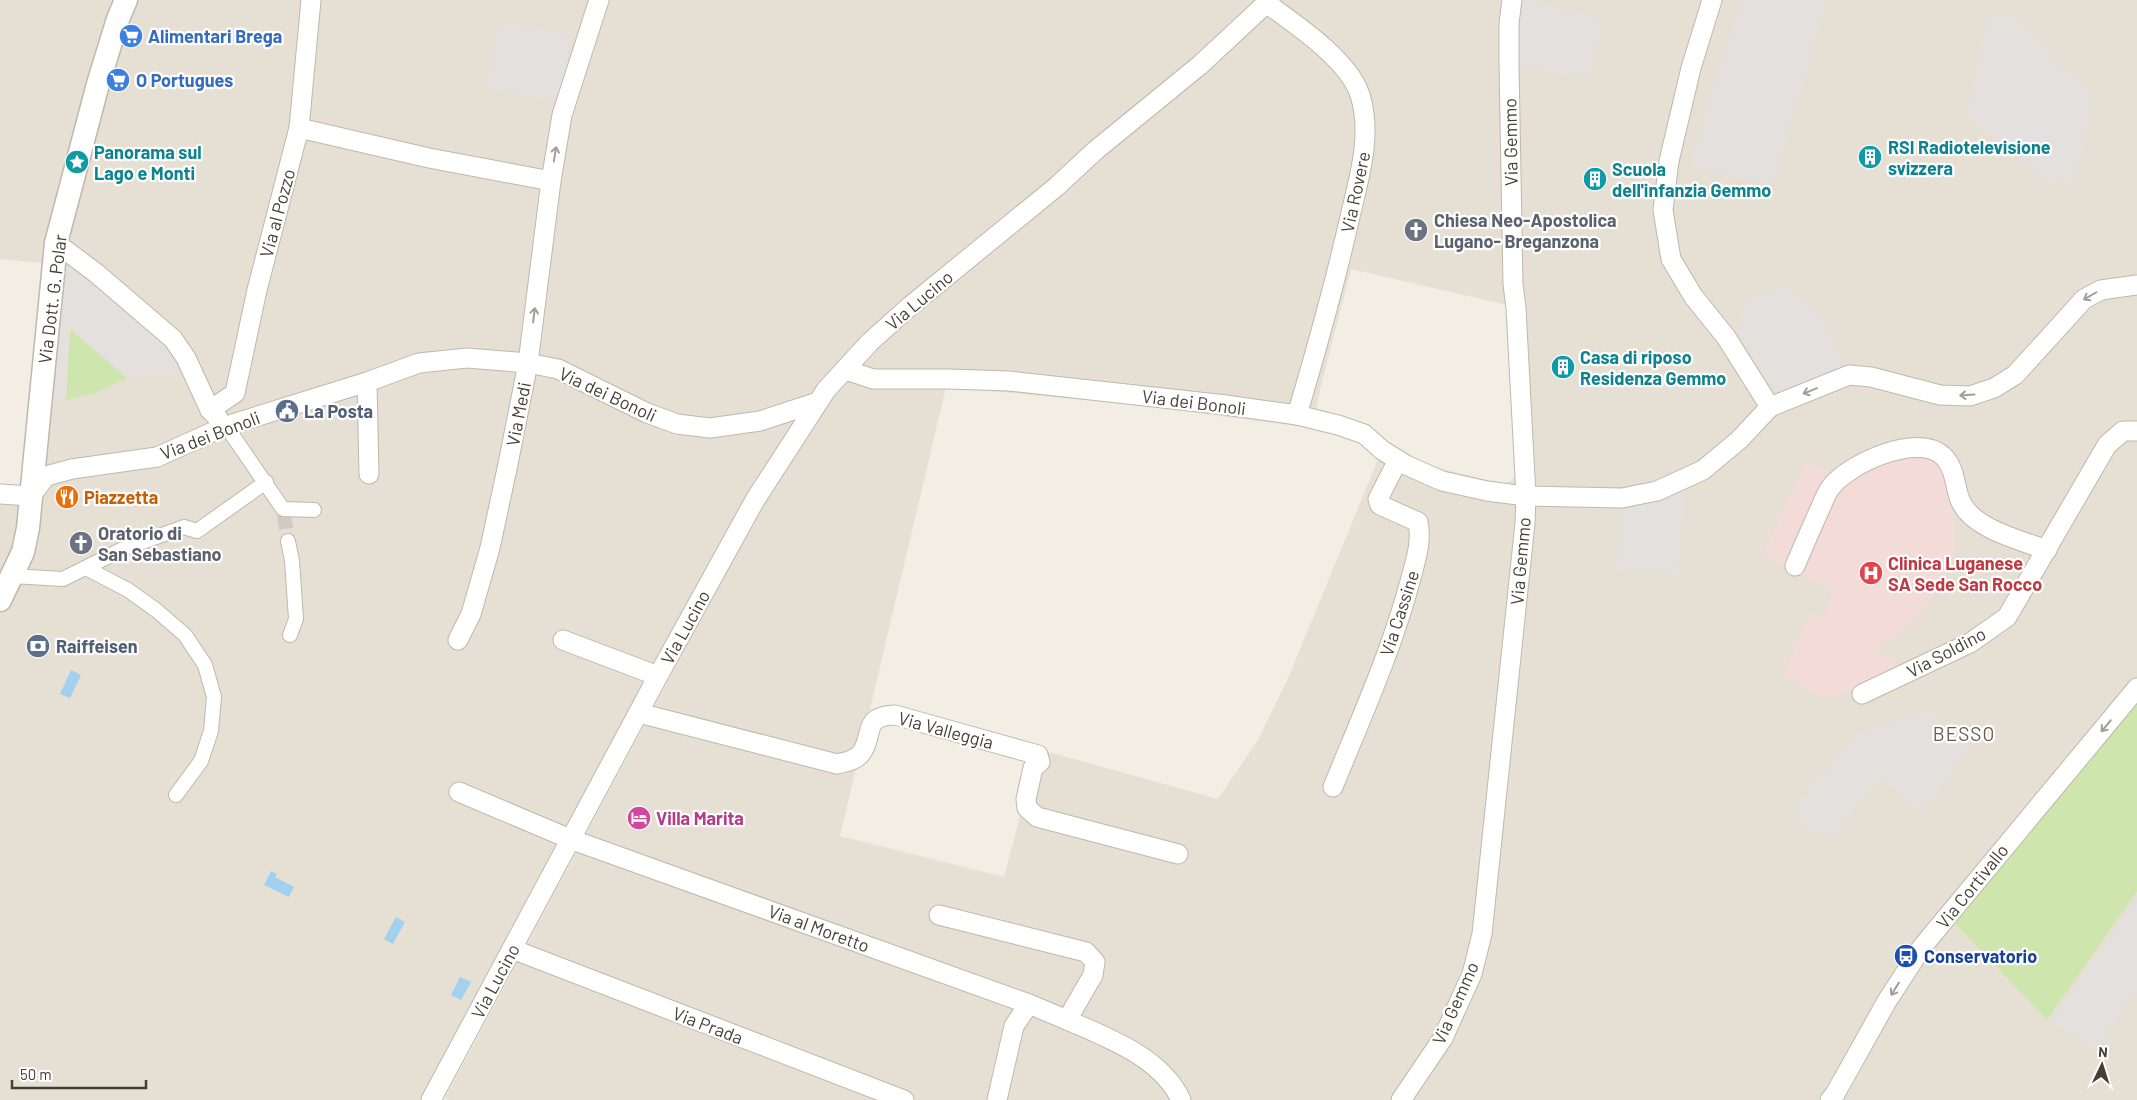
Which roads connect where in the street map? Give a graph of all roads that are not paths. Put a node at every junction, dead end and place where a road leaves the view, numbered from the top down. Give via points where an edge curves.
1 (126, 0) edge
2 (311, 0) edge
3 (599, 0) edge
4 (1512, 0) edge
5 (1712, 0) edge
6 (1268, 2) edge
7 (299, 128) junction
8 (551, 181) junction
9 (56, 243) junction
10 (2137, 285) edge
11 (528, 364) junction
12 (846, 370) junction
13 (367, 382) junction
14 (818, 402) junction
15 (1770, 407) junction
16 (210, 410) junction
17 (1297, 416) junction
18 (226, 426) junction
19 (2137, 430) edge
20 (1398, 460) junction
21 (369, 474) dead end
22 (266, 482) junction
23 (0, 494) edge
24 (31, 496) junction
25 (1526, 496) junction
26 (314, 510) dead end
27 (288, 541) tunnel mouth
28 (2047, 550) junction
29 (1795, 566) dead end
30 (86, 568) junction
31 (12, 576) junction
32 (0, 600) edge
33 (290, 635) dead end
34 (458, 640) dead end
35 (564, 640) dead end
36 (658, 676) junction
37 (2137, 688) edge
38 (1862, 694) dead end
39 (639, 713) junction
40 (1333, 786) dead end
41 (459, 792) dead end
42 (176, 795) dead end
43 (570, 839) junction
44 (1178, 854) dead end
45 (939, 914) dead end
46 (512, 950) junction
47 (1029, 1004) junction
48 (1067, 1020) junction
49 (431, 1100) edge
50 (904, 1100) edge
51 (997, 1100) edge
52 (1181, 1100) edge
53 (1401, 1100) edge
54 (1830, 1100) edge

1 - 9 street, Via Dott. G. Polar via 98,84
2 - 7 street, Via al Pozzo
8 -> 3 street, Via Medi via 562,115
4 - 25 street, Via Gemmo via 1509,23 1512,284
5 - 15 street via 1668,161 1663,210 1671,259
6 - 12 street, Via Lucino via 1200,65 909,307 870,342
6 - 17 street, Via Rovere via 1349,72 1360,94 1365,116 1365,139 1344,243
7 - 8 street via 429,158
7 - 16 street, Via al Pozzo via 235,393
11 -> 8 street, Via Medi
9 - 16 street via 172,339 186,358
9 - 24 street, Via Dott. G. Polar
10 -> 15 street via 2101,290 2084,300 2015,375 1994,388 1970,396 1940,395 1871,377 1849,375
11 - 13 street, Via dei Bonoli via 466,358 419,363
11 - 14 street, Via dei Bonoli via 558,369 647,413 677,424 710,428 736,426
11 - 34 street, Via Medi via 490,548 471,614
12 - 14 street, Via Lucino
12 - 17 street, Via dei Bonoli via 873,379 1009,381
13 - 18 street, Via dei Bonoli
13 - 21 street
14 - 36 street, Via Lucino via 755,500
15 - 25 street, Via dei Bonoli via 1739,440 1703,470 1657,491 1622,498
16 - 18 street
17 - 20 street, Via dei Bonoli via 1364,434
18 - 22 street
18 - 24 street, Via dei Bonoli via 157,457 72,469 46,476
19 - 28 street, Via Soldino via 2123,431 2107,445
20 - 25 street, Via dei Bonoli via 1442,481
20 - 40 street, Via Cassine via 1378,499 1380,505 1418,522 1421,535 1401,618
22 - 26 street via 283,512
22 - 30 street via 197,531 184,527 123,549
23 - 24 street
24 - 31 street, Via Dott. G. Polar via 23,552
25 - 53 street, Via Gemmo via 1482,934 1472,974 1443,1038
27 - 33 street via 296,619
28 - 29 street via 1995,532 1966,512 1959,499 1953,470 1942,455 1927,447 1896,449 1845,472 1830,487
28 - 38 street, Via Soldino via 2007,617 1970,643
30 - 31 street via 63,579
30 - 42 street via 128,590 156,610 185,635 205,665 214,697 211,731 201,761
31 - 32 street, Via Dott. G. Polar
35 - 36 street, Via Lucino
36 - 39 street, Via Lucino
37 -> 54 street, Via Cortivallo via 1922,947
39 - 43 street, Via Lucino
39 - 44 street, Via Valleggia via 836,764 862,753 871,724 883,715 895,715 1038,755 1040,762 1033,768 1026,799 1027,808 1037,817
41 - 43 street, Via al Moretto
43 - 46 street, Via Lucino
43 - 47 street, Via al Moretto
45 - 48 street via 1086,952 1094,962 1093,975
46 - 49 street, Via Lucino
46 - 50 street, Via Prada
47 - 48 street, Via al Moretto
47 - 51 street via 1014,1026
48 - 52 street, Via al Moretto via 1122,1045 1151,1064 1176,1089

